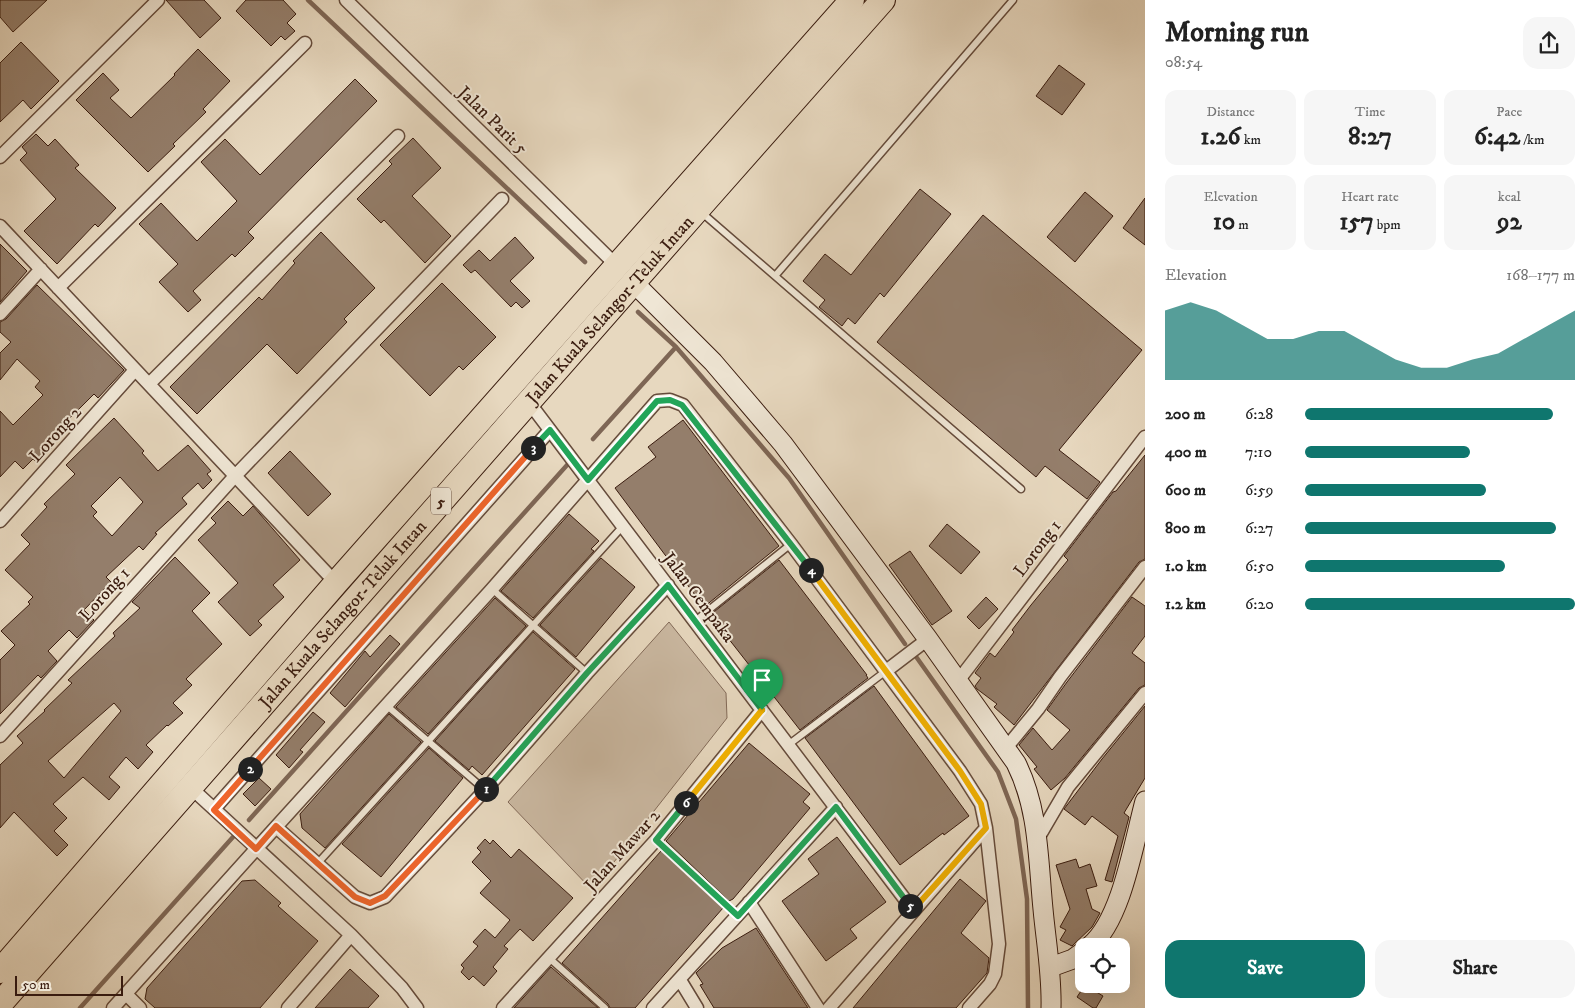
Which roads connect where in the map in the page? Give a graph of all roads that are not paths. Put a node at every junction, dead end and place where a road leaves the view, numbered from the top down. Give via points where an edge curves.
1 (158, 0) edge
2 (346, 0) edge
3 (852, 0) edge
4 (883, 0) edge
5 (1013, 0) edge
6 (306, 43) dead end
7 (398, 136) dead end
8 (0, 157) edge
9 (502, 199) dead end
10 (705, 215) junction
11 (0, 226) edge
12 (616, 265) junction
13 (41, 270) junction
14 (775, 276) junction
15 (634, 283) junction
16 (58, 288) junction
17 (0, 314) edge
18 (135, 370) junction
19 (149, 384) junction
20 (528, 401) junction
21 (550, 430) junction
22 (1145, 438) edge
23 (235, 476) junction
24 (588, 480) junction
25 (1021, 489) dead end
26 (0, 521) edge
27 (623, 526) junction
28 (791, 544) junction
29 (1145, 566) edge
30 (336, 583) junction
31 (668, 585) junction
32 (492, 589) junction
33 (695, 621) junction
34 (533, 625) junction
35 (928, 639) junction
36 (886, 671) junction
37 (587, 673) junction
38 (958, 681) junction
39 (1145, 693) edge
40 (386, 705) junction
41 (762, 710) junction
42 (0, 736) edge
43 (428, 741) junction
44 (788, 745) junction
45 (1006, 748) junction
46 (189, 786) junction
47 (485, 790) junction
48 (1145, 801) edge
49 (836, 807) junction
50 (214, 810) junction
51 (276, 826) junction
52 (986, 828) junction
53 (1141, 832) edge
54 (656, 840) junction
55 (1037, 840) junction
56 (256, 849) junction
57 (317, 864) junction
58 (749, 902) junction
59 (913, 910) junction
60 (738, 916) junction
61 (351, 935) junction
62 (1098, 938) edge
63 (548, 957) junction
64 (1075, 957) edge
65 (1051, 967) junction
66 (0, 971) edge
67 (680, 980) junction
68 (126, 994) junction
69 (0, 1004) edge
70 (113, 1008) edge
71 (140, 1008) edge
72 (288, 1008) edge
73 (417, 1008) edge
74 (503, 1008) edge
75 (605, 1008) edge
76 (653, 1008) edge
77 (697, 1008) edge
78 (818, 1008) edge
79 (829, 1008) edge
80 (969, 1008) edge
81 (1052, 1008) edge

1 - 8 street
2 - 12 street, Jalan Parit 5
3 - 12 highway, Jalan Kuala Selangor-Teluk Intan / 5
4 - 10 highway, Jalan Kuala Selangor-Teluk Intan / 5
5 - 14 lane
6 - 16 street
7 - 19 street
9 - 23 street, Lorong 1
10 - 14 lane
10 - 15 highway, Jalan Kuala Selangor-Teluk Intan / 5
11 - 13 street
12 - 30 highway, Jalan Kuala Selangor-Teluk Intan / 5
13 - 16 street
13 - 17 street
14 - 25 lane
15 - 20 highway, Jalan Kuala Selangor-Teluk Intan / 5
15 - 35 street via 713,362 783,444
16 - 18 street
18 - 19 street
18 - 26 street, Lorong 2
19 - 23 street
20 - 21 street, Jalan Cempaka
20 - 46 highway, Jalan Kuala Selangor-Teluk Intan / 5
21 - 24 street, Jalan Cempaka
21 - 50 street
22 - 38 street, Lorong 1
23 - 30 street
23 - 42 street, Lorong 1
24 - 27 street, Jalan Cempaka
24 - 28 street via 657,401 670,400 682,405
24 - 32 street
27 - 31 street, Jalan Cempaka
27 - 34 lane
28 - 33 lane
28 - 36 street
29 - 45 street
30 - 66 highway, Jalan Kuala Selangor-Teluk Intan / 5
31 - 33 street, Jalan Cempaka
31 - 37 street
32 - 34 lane
32 - 40 street
33 - 41 street, Jalan Cempaka
34 - 37 lane
34 - 43 lane
35 - 36 street
35 - 38 street
36 - 44 lane
36 - 52 street via 971,786 981,804
37 - 47 street
38 - 45 street
39 - 55 street via 1068,787
40 - 43 lane
40 - 51 street
41 - 44 street, Jalan Cempaka
41 - 54 street, Jalan Mawar 2
43 - 47 lane
43 - 57 lane
44 - 49 street, Jalan Cempaka
45 - 55 street via 1024,778
46 - 50 street
46 - 69 highway, Jalan Kuala Selangor-Teluk Intan / 5
47 - 57 street via 385,896 370,903 355,897
48 - 53 street
49 - 58 street
49 - 59 street, Jalan Cempaka
50 - 56 street
51 - 56 street
51 - 57 street
52 - 59 street
52 - 80 street via 999,944 995,974
53 - 62 street via 1111,918
54 - 60 lane
54 - 63 street, Jalan Mawar 2
55 - 65 street
56 - 61 street
56 - 68 street
58 - 60 street
58 - 78 street
59 - 79 street
60 - 67 street
61 - 72 street
61 - 73 street
63 - 74 street, Jalan Mawar 2
63 - 75 lane
64 - 65 street
65 - 81 street
67 - 76 street
67 - 77 street
68 - 70 street
68 - 71 street

